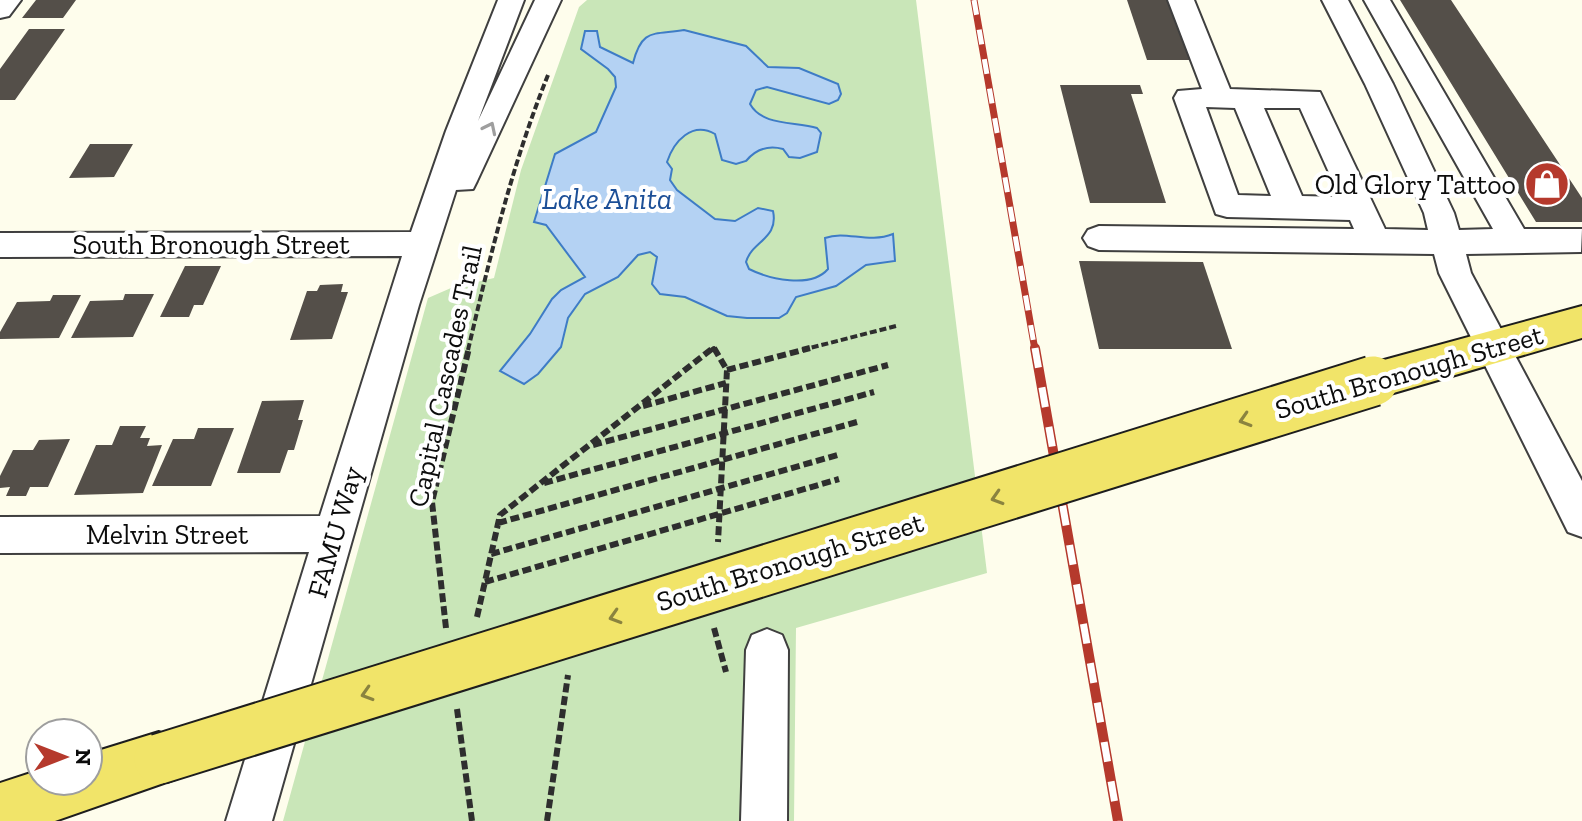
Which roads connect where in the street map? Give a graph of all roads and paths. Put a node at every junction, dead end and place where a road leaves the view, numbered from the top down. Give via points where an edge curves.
1 (8, 0) edge
2 (511, 0) edge
3 (548, 0) edge
4 (1181, 0) edge
5 (1335, 0) edge
6 (1377, 0) edge
7 (0, 10) edge
8 (550, 70) dead end
9 (1379, 84) junction
10 (1426, 85) junction
11 (1233, 99) junction
12 (1291, 207) junction
13 (1361, 209) junction
14 (1099, 238) dead end
15 (1581, 240) edge
16 (1375, 241) junction
17 (1515, 241) junction
18 (1447, 242) junction
19 (423, 244) junction
20 (0, 245) edge
21 (1582, 322) edge
22 (896, 326) dead end
23 (1495, 349) junction
24 (888, 365) dead end
25 (727, 370) junction
26 (726, 383) junction
27 (874, 392) dead end
28 (638, 407) junction
29 (725, 409) junction
30 (857, 422) dead end
31 (724, 433) junction
32 (588, 446) junction
33 (841, 454) dead end
34 (722, 459) junction
35 (839, 479) dead end
36 (539, 484) junction
37 (721, 488) junction
38 (1577, 500) edge
39 (719, 514) junction
40 (498, 523) junction
41 (334, 534) junction
42 (0, 535) edge
43 (491, 554) junction
44 (717, 557) dead end
45 (485, 582) junction
46 (714, 617) dead end
47 (475, 628) dead end
48 (448, 638) dead end
49 (767, 650) dead end
50 (569, 662) dead end
51 (728, 676) dead end
52 (458, 698) dead end
53 (0, 811) edge
54 (249, 821) edge
55 (472, 821) edge
56 (547, 821) edge
57 (764, 821) edge

1 - 7 street
2 - 19 street, FAMU Way
19 -> 3 street, FAMU Way via 486,135
4 - 11 street
5 - 9 street
6 - 10 street
8 - 48 path, Capital Cascades Trail via 499,221 432,502
9 - 10 street
9 - 18 street via 1439,213
10 - 17 street
11 - 12 street
11 - 12 street via 1188,98 1227,206
11 - 13 street via 1310,99
12 - 13 street
13 - 16 street
14 - 16 street
15 - 17 street
16 - 18 street
17 - 18 street
18 - 23 street via 1455,273
19 - 20 street, South Bronough Street
19 - 41 street, FAMU Way
21 - 23 main road, South Bronough Street
22 - 25 path
23 - 38 street
23 -> 53 main road, South Bronough Street, bridge via 1373,381
24 - 29 path
25 - 26 path
25 - 28 path via 714,348
26 - 28 path
26 - 29 path
27 - 31 path
28 - 32 path
29 - 31 path
29 - 32 path
30 - 34 path
31 - 34 path
31 - 36 path
32 - 36 path
33 - 37 path
34 - 37 path
34 - 40 path
35 - 39 path
36 - 40 path via 500,515
37 - 39 path
37 - 43 path
39 - 44 path
39 - 45 path
40 - 43 path
41 - 42 street, Melvin Street
41 - 54 street, FAMU Way
43 - 45 path
45 - 47 path
46 - 51 path
49 - 57 street
50 - 56 path
52 - 55 path

